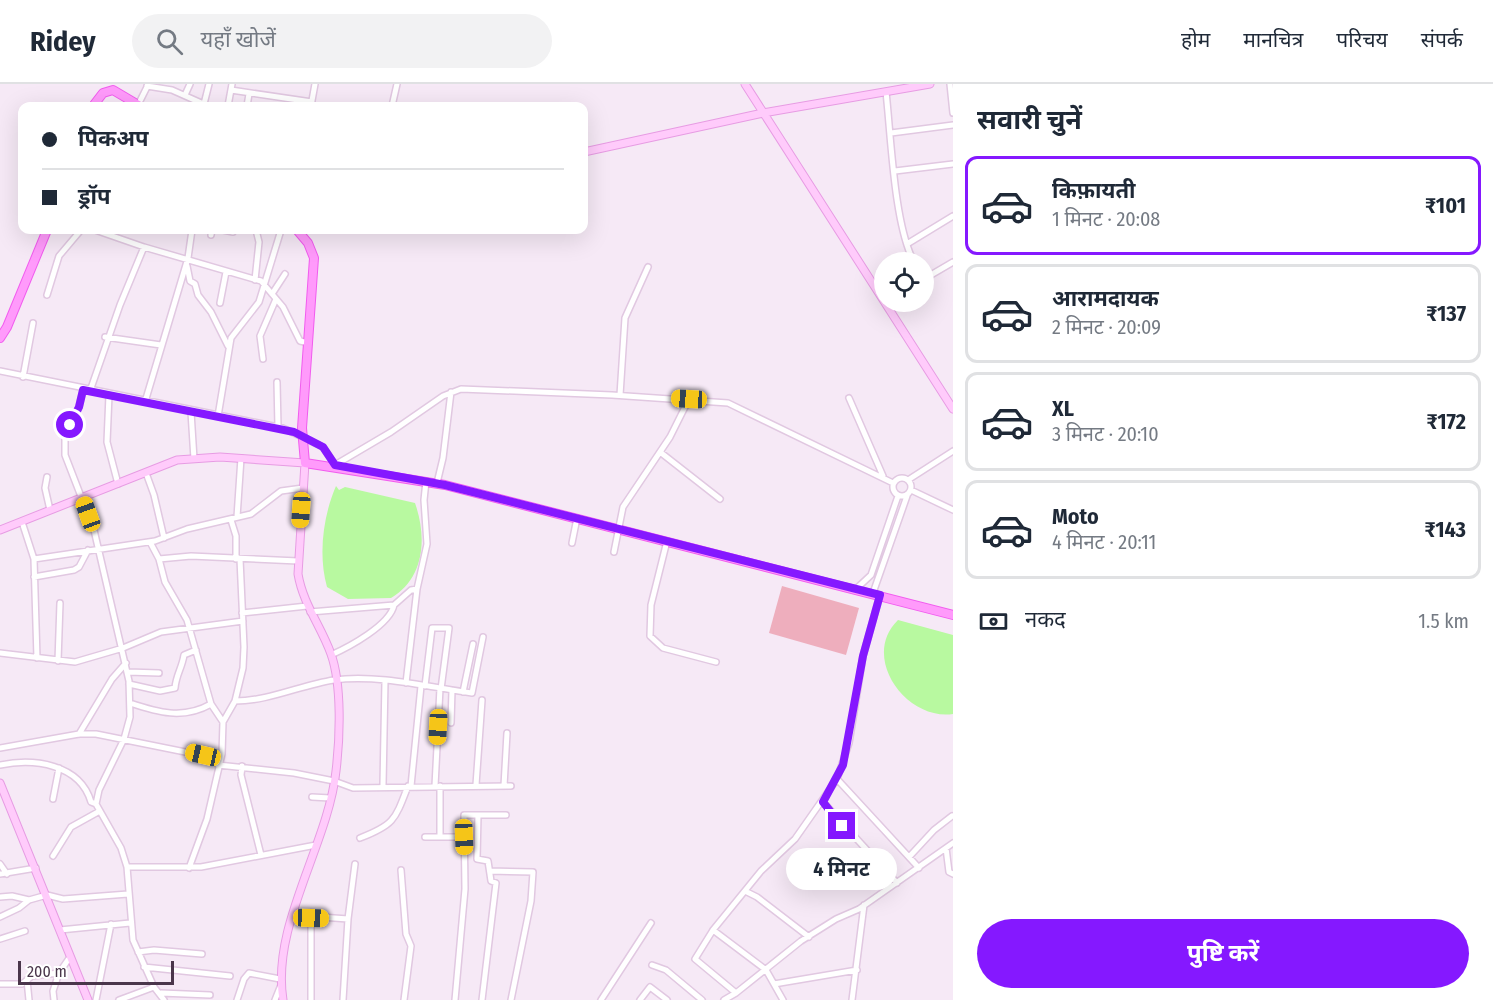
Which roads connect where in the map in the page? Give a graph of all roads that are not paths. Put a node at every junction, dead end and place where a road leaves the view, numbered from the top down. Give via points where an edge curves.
1 (190, 84) edge
2 (209, 84) edge
3 (315, 84) edge
4 (397, 84) edge
5 (745, 84) edge
6 (930, 84) edge
7 (950, 84) edge
8 (147, 85) edge
9 (232, 87) edge
10 (886, 92) junction
11 (249, 94) junction
12 (185, 95) junction
13 (270, 98) junction
14 (96, 102) edge
15 (132, 102) edge
16 (141, 102) edge
17 (200, 102) edge
18 (206, 102) edge
19 (229, 102) edge
20 (248, 102) edge
21 (269, 102) edge
22 (297, 102) edge
23 (311, 102) edge
24 (393, 102) edge
25 (763, 113) junction
26 (953, 113) edge
27 (953, 125) edge
28 (891, 134) junction
29 (588, 151) edge
30 (953, 164) edge
31 (895, 171) junction
32 (953, 216) edge
33 (45, 234) edge
34 (78, 234) edge
35 (107, 234) edge
36 (191, 234) edge
37 (257, 234) edge
38 (280, 234) edge
39 (300, 234) edge
40 (907, 244) junction
41 (144, 247) junction
42 (910, 252) edge
43 (188, 258) junction
44 (953, 262) edge
45 (648, 267) dead end
46 (226, 272) junction
47 (934, 273) edge
48 (285, 274) dead end
49 (255, 280) junction
50 (874, 283) edge
51 (265, 286) junction
52 (47, 295) dead end
53 (274, 297) junction
54 (220, 303) dead end
55 (892, 312) edge
56 (33, 323) dead end
57 (107, 337) junction
58 (0, 338) edge
59 (309, 344) junction
60 (161, 345) junction
61 (228, 346) junction
62 (263, 359) dead end
63 (0, 371) edge
64 (23, 377) junction
65 (277, 382) dead end
66 (83, 390) junction
67 (90, 391) junction
68 (451, 392) junction
69 (109, 395) junction
70 (620, 395) junction
71 (849, 398) dead end
72 (689, 399) junction
73 (145, 402) junction
74 (953, 409) edge
75 (192, 411) junction
76 (218, 416) junction
77 (278, 427) junction
78 (304, 438) junction
79 (660, 452) junction
80 (953, 452) edge
81 (240, 458) junction
82 (194, 459) junction
83 (305, 463) junction
84 (335, 465) junction
85 (146, 472) junction
86 (883, 476) junction
87 (47, 477) dead end
88 (908, 480) junction
89 (426, 481) junction
90 (118, 483) junction
91 (437, 483) junction
92 (893, 483) junction
93 (303, 488) junction
94 (911, 490) junction
95 (898, 496) junction
96 (907, 496) junction
97 (82, 497) junction
98 (720, 499) dead end
99 (50, 510) junction
100 (953, 510) edge
101 (577, 518) junction
102 (234, 519) junction
103 (21, 522) junction
104 (619, 529) junction
105 (0, 530) edge
106 (164, 538) junction
107 (667, 541) junction
108 (150, 542) junction
109 (572, 543) dead end
110 (88, 550) junction
111 (98, 550) junction
112 (614, 552) dead end
113 (34, 559) junction
114 (159, 559) junction
115 (238, 559) junction
116 (298, 561) junction
117 (34, 577) junction
118 (417, 589) junction
119 (856, 589) junction
120 (877, 594) junction
121 (60, 603) dead end
122 (394, 605) junction
123 (308, 609) junction
124 (242, 613) junction
125 (953, 615) edge
126 (243, 621) junction
127 (190, 628) junction
128 (483, 637) dead end
129 (472, 644) dead end
130 (123, 648) junction
131 (196, 650) junction
132 (0, 653) edge
133 (331, 655) junction
134 (36, 658) junction
135 (58, 661) junction
136 (716, 662) dead end
137 (126, 663) junction
138 (128, 672) junction
139 (159, 674) dead end
140 (335, 680) junction
141 (385, 681) junction
142 (406, 683) junction
143 (129, 684) junction
144 (423, 686) junction
145 (440, 688) junction
146 (452, 690) junction
147 (463, 692) junction
148 (482, 700) dead end
149 (235, 701) junction
150 (130, 703) junction
151 (211, 704) junction
152 (223, 722) junction
153 (451, 723) dead end
154 (79, 734) junction
155 (507, 734) dead end
156 (124, 739) junction
157 (0, 748) edge
158 (219, 762) junction
159 (0, 765) edge
160 (242, 766) junction
161 (59, 768) junction
162 (837, 779) junction
163 (334, 781) junction
164 (0, 783) edge
165 (383, 785) junction
166 (476, 785) junction
167 (410, 786) junction
168 (438, 786) junction
169 (312, 797) dead end
170 (330, 798) junction
171 (53, 799) dead end
172 (823, 802) junction
173 (96, 804) junction
174 (98, 812) junction
175 (478, 815) junction
176 (506, 815) dead end
177 (952, 816) edge
178 (425, 837) dead end
179 (440, 837) junction
180 (464, 837) junction
181 (360, 838) dead end
182 (316, 845) junction
183 (951, 845) edge
184 (261, 855) junction
185 (53, 856) dead end
186 (909, 857) junction
187 (0, 864) edge
188 (355, 864) dead end
189 (127, 867) junction
190 (36, 868) junction
191 (189, 868) junction
192 (919, 868) junction
193 (401, 870) dead end
194 (490, 871) junction
195 (0, 874) edge
196 (7, 874) junction
197 (953, 874) edge
198 (897, 883) junction
199 (745, 891) junction
200 (128, 894) junction
201 (47, 896) junction
202 (0, 897) edge
203 (29, 900) junction
204 (864, 906) junction
205 (293, 915) junction
206 (0, 917) edge
207 (311, 918) junction
208 (348, 919) junction
209 (130, 923) junction
210 (651, 923) dead end
211 (111, 924) junction
212 (60, 930) junction
213 (713, 930) junction
214 (25, 931) dead end
215 (809, 937) junction
216 (0, 939) edge
217 (138, 952) junction
218 (202, 954) dead end
219 (70, 957) junction
220 (652, 965) dead end
221 (144, 967) junction
222 (766, 970) junction
223 (857, 970) junction
224 (59, 973) junction
225 (230, 976) dead end
226 (27, 980) junction
227 (280, 982) junction
228 (0, 984) edge
229 (774, 984) junction
230 (154, 987) junction
231 (161, 993) junction
232 (736, 993) junction
233 (210, 996) dead end
234 (130, 999) edge
235 (29, 1000) edge
236 (54, 1000) edge
237 (88, 1000) edge
238 (96, 1000) edge
239 (119, 1000) edge
240 (164, 1000) edge
241 (237, 1000) edge
242 (275, 1000) edge
243 (283, 1000) edge
244 (311, 1000) edge
245 (343, 1000) edge
246 (404, 1000) edge
247 (455, 1000) edge
248 (482, 1000) edge
249 (511, 1000) edge
250 (601, 1000) edge
251 (640, 1000) edge
252 (667, 1000) edge
253 (702, 1000) edge
254 (724, 1000) edge
255 (783, 1000) edge
256 (851, 1000) edge

1 - 12 street
2 - 18 street
3 - 23 street
4 - 24 street
5 - 25 main road
6 - 10 main road
7 - 26 street
8 - 12 street
8 - 16 street
9 - 11 street
9 - 19 street
10 - 25 main road
10 - 28 street
11 - 13 street
11 - 20 street
12 - 17 street
13 - 21 street
13 - 22 street
14 - 15 main road via 103,93 113,90
25 - 29 main road
25 - 50 main road
27 - 28 street
28 - 31 street
30 - 31 street
31 - 40 street
32 - 40 street
33 - 58 main road
34 - 52 street via 59,256
35 - 41 street
36 - 43 street
37 - 49 street
38 - 51 street
39 - 59 main road via 314,258
40 - 42 street
41 - 43 street
41 - 57 street
43 - 46 street
43 - 60 street
43 - 61 street via 190,281
44 - 47 street
45 - 70 street via 625,318
46 - 49 street
46 - 54 street
48 - 53 street
49 - 51 street
51 - 53 street
51 - 61 street via 259,302 234,331
53 - 59 street via 300,340
53 - 62 street via 260,336
55 - 74 main road
56 - 64 street
57 - 60 street
57 - 67 street
59 - 78 main road
60 - 73 street
61 - 76 street
63 - 64 street
64 - 66 street
65 - 77 street
66 - 67 street
66 - 97 street via 64,445
67 - 69 street
68 - 70 street via 482,389
68 - 84 street
68 - 91 street
69 - 73 street
69 - 90 street via 107,442
70 - 72 street
71 - 86 street
72 - 79 street
72 - 86 street via 728,403
73 - 75 street
75 - 76 street
75 - 82 street
76 - 77 street
77 - 78 street
78 - 83 main road
78 - 84 street via 323,447
79 - 98 street
79 - 104 street via 623,507
80 - 88 street
81 - 82 main road
81 - 83 main road
81 - 102 street
82 - 85 main road via 177,460
83 - 84 main road
83 - 93 main road
84 - 89 main road
85 - 90 main road
85 - 106 street
86 - 92 street
87 - 99 street
88 - 92 street via 897,479
88 - 94 street
89 - 91 main road
89 - 118 street via 427,544
90 - 97 main road
91 - 101 main road
92 - 95 street
93 - 102 street via 281,491 258,510
93 - 116 main road
94 - 96 street
94 - 100 street
95 - 96 street
95 - 119 street via 871,575
96 - 120 street
97 - 99 main road
97 - 111 street
99 - 103 main road
101 - 104 main road
101 - 109 street
102 - 106 street
102 - 115 street
103 - 105 main road
103 - 113 street
104 - 107 main road
104 - 112 street
106 - 108 street
107 - 119 main road
107 - 136 street via 651,605 650,636 663,648
108 - 111 street
108 - 114 street
110 - 111 street
110 - 113 street
110 - 117 street via 74,570
111 - 130 street
113 - 117 street
114 - 115 street
114 - 127 street via 165,582
115 - 116 street
115 - 124 street
116 - 123 main road via 301,591
117 - 134 street
118 - 122 street
118 - 142 street
119 - 120 main road
120 - 125 main road
120 - 162 street via 849,743
121 - 135 street
122 - 123 street
122 - 133 street via 364,638
123 - 124 street
123 - 133 main road
124 - 126 street
126 - 127 street
126 - 149 street via 243,668
127 - 130 street via 153,635
127 - 131 street
128 - 147 street via 474,689 472,693
129 - 147 street
130 - 135 street via 75,662
130 - 137 street
131 - 143 street via 184,655 175,688 160,691
131 - 151 street
132 - 134 street
133 - 140 main road
134 - 135 street
137 - 138 street
137 - 154 street
138 - 139 street
138 - 143 street
140 - 141 street
140 - 149 street
140 - 163 main road via 338,724
141 - 142 street
141 - 165 street
142 - 144 street
143 - 150 street
144 - 145 street
144 - 145 street via 432,628 449,628
144 - 167 street
145 - 146 street
145 - 168 street
146 - 147 street
146 - 153 street
148 - 166 street
149 - 152 street
150 - 151 street via 149,711 179,714
150 - 156 street
151 - 152 street
152 - 158 street
154 - 156 street
154 - 157 street
155 - 166 street via 507,786
156 - 158 street
156 - 173 street
158 - 160 street
158 - 191 street via 207,819
159 - 161 street via 23,762
160 - 163 street
160 - 184 street
161 - 171 street
161 - 173 street via 83,784 91,802
162 - 172 street
162 - 186 street
163 - 165 street via 353,788
163 - 170 main road
164 - 190 main road
165 - 167 street
166 - 168 street
167 - 168 street
167 - 181 street via 391,823
168 - 179 street
169 - 170 street
170 - 182 main road
172 - 198 street
172 - 199 street via 795,840
173 - 174 street
174 - 185 street via 71,827
174 - 189 street via 121,848
175 - 176 street
175 - 180 street via 465,815
175 - 194 street via 477,859 488,861
177 - 186 street
178 - 179 street
179 - 180 street
180 - 247 street via 463,935
182 - 184 street
182 - 205 main road
183 - 192 street
183 - 197 street via 949,872
184 - 191 street
186 - 192 street
187 - 196 street
188 - 208 street
189 - 191 street
189 - 200 street
190 - 196 street
190 - 201 main road
192 - 198 street
193 - 246 street via 406,934 411,946
194 - 248 street via 491,881 496,883
194 - 249 street via 533,872
195 - 196 street
198 - 204 street
199 - 213 street
199 - 215 street
200 - 201 street
200 - 209 street
201 - 203 street
201 - 212 main road
202 - 203 street
203 - 206 street
204 - 215 street
204 - 223 street
205 - 207 street
205 - 227 main road
207 - 208 street
207 - 244 street
208 - 245 street
209 - 211 street
209 - 217 street
210 - 250 street
211 - 212 street
211 - 238 street
212 - 219 main road
213 - 222 street
213 - 232 street via 695,959
214 - 216 street
215 - 222 street
217 - 218 street
217 - 221 street
219 - 224 street
219 - 237 main road
220 - 253 street via 666,970
221 - 225 street
221 - 230 street
222 - 229 street
222 - 232 street
223 - 229 street
223 - 256 street
224 - 226 street
224 - 236 street
226 - 228 street via 22,984
226 - 235 street
227 - 241 street via 249,974
227 - 242 street
227 - 243 main road
229 - 255 street
230 - 231 street
230 - 234 street
231 - 233 street
231 - 240 street
232 - 254 street
234 - 239 street
251 - 252 street via 650,987

